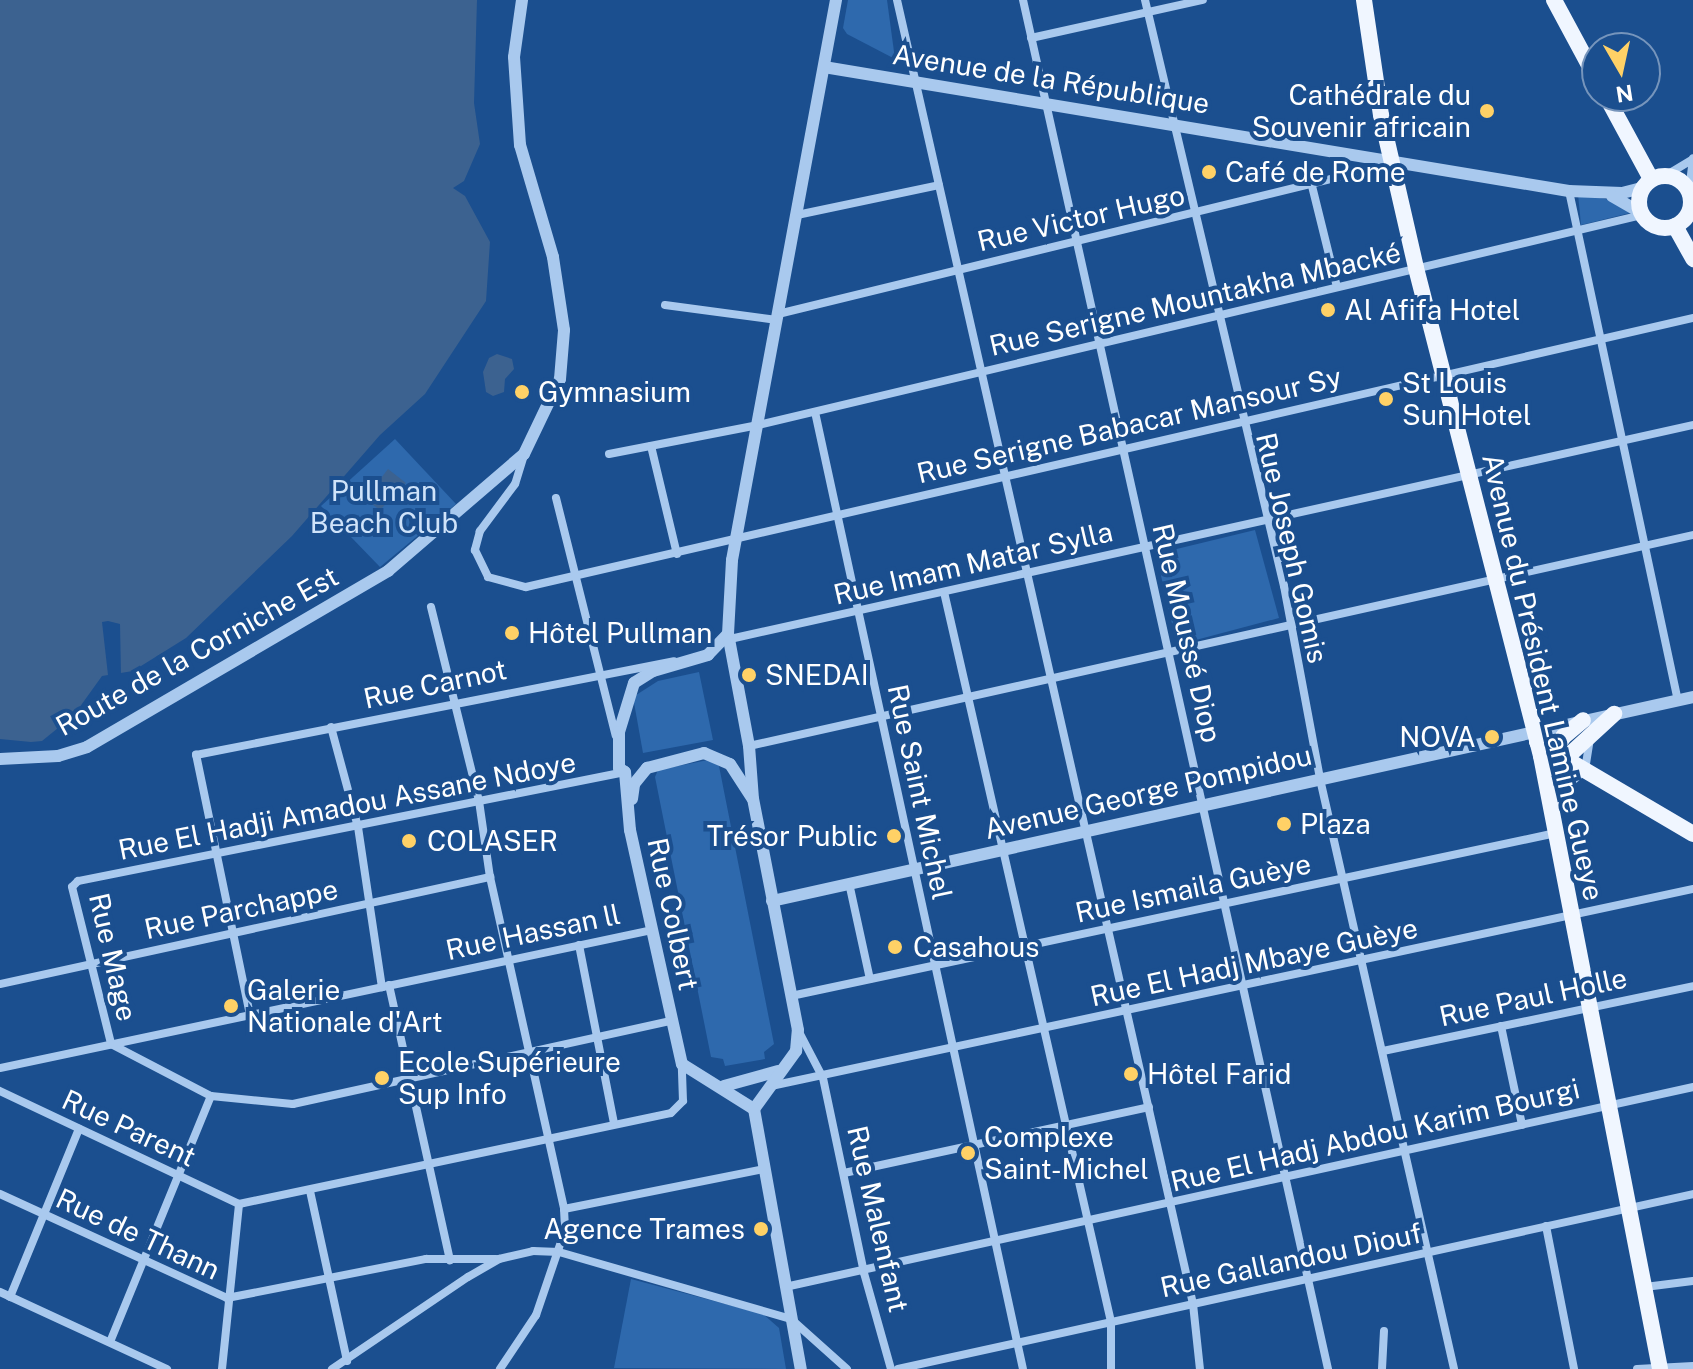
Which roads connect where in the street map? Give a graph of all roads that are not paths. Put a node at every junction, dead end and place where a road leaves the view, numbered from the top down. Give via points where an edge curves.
1 (522, 0) edge
2 (836, 0) edge
3 (897, 0) edge
4 (1023, 0) edge
5 (1145, 0) edge
6 (1203, 0) edge
7 (1364, 0) edge
8 (1554, 0) edge
9 (1148, 13) junction
10 (1031, 38) junction
11 (1581, 50) edge
12 (824, 67) junction
13 (916, 83) junction
14 (1046, 103) junction
15 (1615, 112) edge
16 (1173, 125) junction
17 (1693, 158) edge
18 (1393, 164) junction
19 (1653, 181) junction
20 (939, 185) junction
21 (1312, 186) junction
22 (1569, 191) junction
23 (1601, 193) junction
24 (1691, 193) edge
25 (1641, 213) junction
26 (1194, 214) junction
27 (797, 215) junction
28 (1683, 221) edge
29 (1577, 230) junction
30 (1077, 242) junction
31 (1693, 259) edge
32 (1416, 268) junction
33 (959, 270) junction
34 (1337, 287) junction
35 (665, 305) dead end
36 (1217, 316) junction
37 (778, 317) junction
38 (1693, 318) edge
39 (1600, 338) junction
40 (1100, 344) junction
41 (982, 372) junction
42 (1444, 375) junction
43 (815, 412) junction
44 (1241, 421) junction
45 (758, 425) junction
46 (1693, 425) edge
47 (1623, 440) junction
48 (651, 446) junction
49 (1123, 448) junction
50 (524, 454) junction
51 (609, 454) dead end
52 (1470, 475) junction
53 (1006, 476) junction
54 (556, 498) dead end
55 (837, 516) junction
56 (1267, 520) junction
57 (1693, 535) edge
58 (736, 540) junction
59 (1647, 545) junction
60 (1145, 547) junction
61 (677, 554) junction
62 (1028, 573) junction
63 (576, 577) junction
64 (1497, 579) junction
65 (944, 592) junction
66 (431, 607) dead end
67 (858, 611) junction
68 (1288, 627) junction
69 (729, 636) junction
70 (1169, 653) junction
71 (683, 661) junction
72 (600, 672) junction
73 (1052, 679) junction
74 (968, 697) junction
75 (1693, 697) edge
76 (1678, 701) junction
77 (452, 703) junction
78 (1614, 714) junction
79 (881, 717) junction
80 (1583, 720) junction
81 (331, 727) junction
82 (1536, 736) junction
83 (1591, 736) junction
84 (618, 745) junction
85 (749, 746) junction
86 (1559, 755) junction
87 (0, 759) edge
88 (1585, 770) junction
89 (625, 772) junction
90 (1545, 776) junction
91 (1320, 779) junction
92 (753, 799) junction
93 (479, 801) junction
94 (1553, 802) junction
95 (1202, 805) junction
96 (358, 827) junction
97 (630, 830) junction
98 (1087, 830) junction
99 (1557, 832) junction
100 (1693, 834) edge
101 (1003, 849) junction
102 (221, 854) junction
103 (914, 869) junction
104 (490, 877) junction
105 (1343, 878) junction
106 (77, 882) joint
107 (849, 883) junction
108 (1693, 889) edge
109 (772, 901) junction
110 (1225, 903) junction
111 (368, 904) junction
112 (1573, 915) junction
113 (1109, 928) junction
114 (652, 930) junction
115 (232, 934) junction
116 (579, 945) junction
117 (1025, 946) junction
118 (509, 960) junction
119 (1363, 961) junction
120 (91, 964) junction
121 (935, 965) junction
122 (870, 979) junction
123 (0, 984) edge
124 (385, 986) junction
125 (1693, 986) edge
126 (1243, 987) junction
127 (791, 996) junction
128 (1590, 1008) junction
129 (1128, 1012) junction
130 (250, 1015) junction
131 (672, 1021) junction
132 (1501, 1026) junction
133 (798, 1030) junction
134 (1045, 1030) junction
135 (598, 1038) junction
136 (111, 1044) junction
137 (954, 1049) junction
138 (1383, 1051) junction
139 (530, 1053) junction
140 (682, 1064) junction
141 (784, 1067) junction
142 (0, 1068) edge
143 (823, 1078) junction
144 (410, 1080) junction
145 (724, 1086) junction
146 (768, 1087) junction
147 (1693, 1087) edge
148 (0, 1091) edge
149 (211, 1096) junction
150 (1609, 1105) junction
151 (1149, 1107) junction
152 (754, 1109) junction
153 (614, 1124) junction
154 (1066, 1125) junction
155 (1522, 1125) junction
156 (79, 1129) junction
157 (549, 1138) junction
158 (975, 1145) junction
159 (1406, 1153) junction
160 (429, 1165) junction
161 (765, 1169) junction
162 (844, 1173) junction
163 (175, 1174) junction
164 (1286, 1179) junction
165 (310, 1191) junction
166 (0, 1194) edge
167 (1693, 1194) edge
168 (1171, 1203) junction
169 (239, 1204) junction
170 (1627, 1208) junction
171 (564, 1209) junction
172 (44, 1215) junction
173 (1088, 1220) junction
174 (1546, 1226) junction
175 (996, 1242) junction
176 (559, 1252) junction
177 (1428, 1252) junction
178 (143, 1258) junction
179 (499, 1259) junction
180 (450, 1260) junction
181 (864, 1273) junction
182 (1308, 1278) junction
183 (329, 1280) junction
184 (1693, 1281) edge
185 (785, 1287) junction
186 (1644, 1288) junction
187 (0, 1292) edge
188 (10, 1297) junction
189 (227, 1298) junction
190 (1193, 1304) junction
191 (791, 1319) junction
192 (1111, 1322) junction
193 (1384, 1331) dead end
194 (110, 1342) junction
195 (1018, 1343) junction
196 (347, 1361) junction
197 (1693, 1366) edge
198 (1660, 1368) edge
199 (167, 1369) edge
200 (222, 1369) edge
201 (332, 1369) edge
202 (500, 1369) edge
203 (801, 1369) edge
204 (847, 1369) edge
205 (891, 1369) edge
206 (898, 1369) edge
207 (1023, 1369) edge
208 (1111, 1369) edge
209 (1200, 1369) edge
210 (1328, 1369) edge
211 (1382, 1369) edge
212 (1454, 1369) edge
213 (1574, 1369) edge
214 (1637, 1369) edge

1 - 50 street, Route de la Corniche Est via 514,57 520,145 553,257 564,330 560,379
2 - 12 street
3 - 13 street
4 - 10 street, Rue Moussé Diop
5 - 9 street, Rue Joseph Gomis
6 - 9 street
7 - 18 main road, Avenue du Président Lamine Gueye
8 - 11 main road
9 - 10 street
9 - 16 street, Rue Joseph Gomis
10 - 14 street, Rue Moussé Diop
12 - 13 street, Avenue de la République
12 - 27 street
13 - 14 street, Avenue de la République
13 - 20 street
14 - 16 street, Avenue de la République
14 - 30 street, Rue Moussé Diop
15 - 19 main road
16 - 18 street, Avenue de la République
16 - 26 street, Rue Joseph Gomis
17 - 19 street
17 - 24 street
18 - 21 street, Rue Victor Hugo
18 - 22 street, Avenue de la République
18 - 32 main road, Avenue du Président Lamine Gueye
19 - 23 street, Avenue de la République
19 - 24 main road via 1679,180
19 - 25 main road
20 - 27 street
20 - 33 street
21 - 26 street, Rue Victor Hugo
21 - 34 street
22 - 23 street, Avenue de la République
22 - 29 street
23 - 25 street, Avenue de la République
24 - 28 main road
25 - 28 main road via 1656,226
25 - 29 street, Rue Serigne Mountakha Mbacké
26 - 30 street, Rue Victor Hugo
26 - 36 street, Rue Joseph Gomis
27 - 37 street
28 - 31 main road
29 - 32 street, Rue Serigne Mountakha Mbacké
29 - 39 street
30 - 33 street, Rue Victor Hugo
30 - 40 street, Rue Moussé Diop
32 - 34 street, Rue Serigne Mountakha Mbacké
32 - 42 main road, Avenue du Président Lamine Gueye
33 - 37 street, Rue Victor Hugo
33 - 41 street
34 - 36 street, Rue Serigne Mountakha Mbacké
35 - 37 street
36 - 40 street, Rue Serigne Mountakha Mbacké
36 - 44 street, Rue Joseph Gomis
37 - 45 street
38 - 39 street, Rue Serigne Babacar Mansour Sy
39 - 42 street, Rue Serigne Babacar Mansour Sy
39 - 47 street
40 - 41 street, Rue Serigne Mountakha Mbacké
40 - 49 street, Rue Moussé Diop
41 - 43 street, Rue Serigne Mountakha Mbacké
41 - 53 street
42 - 44 street, Rue Serigne Babacar Mansour Sy
42 - 52 main road, Avenue du Président Lamine Gueye
43 - 45 street, Rue Serigne Mountakha Mbacké
43 - 55 street, Rue Saint Michel
44 - 49 street, Rue Serigne Babacar Mansour Sy
44 - 56 street, Rue Joseph Gomis
45 - 48 street, Rue Serigne Mountakha Mbacké
45 - 58 street
46 - 47 street, Rue Imam Matar Sylla
47 - 52 street, Rue Imam Matar Sylla
47 - 59 street
48 - 51 street, Rue Serigne Mountakha Mbacké
48 - 61 street
49 - 53 street, Rue Serigne Babacar Mansour Sy
49 - 60 street, Rue Moussé Diop
50 - 63 street, Rue Serigne Babacar Mansour Sy via 515,484 480,531 477,560 488,577 510,587
50 - 87 street, Route de la Corniche Est via 388,571 101,739 58,756
52 - 56 street, Rue Imam Matar Sylla
52 - 64 main road, Avenue du Président Lamine Gueye
53 - 55 street, Rue Serigne Babacar Mansour Sy
53 - 62 street
54 - 63 street
55 - 58 street, Rue Serigne Babacar Mansour Sy
55 - 67 street, Rue Saint Michel
56 - 60 street, Rue Imam Matar Sylla
56 - 68 street, Rue Joseph Gomis
57 - 59 street
58 - 61 street, Rue Serigne Babacar Mansour Sy
58 - 69 street
59 - 64 street
59 - 76 street
60 - 62 street, Rue Imam Matar Sylla
60 - 70 street, Rue Moussé Diop
61 - 63 street, Rue Serigne Babacar Mansour Sy
62 - 65 street, Rue Imam Matar Sylla
62 - 73 street
63 - 72 street
64 - 68 street
64 - 82 main road, Avenue du Président Lamine Gueye
65 - 67 street, Rue Imam Matar Sylla
65 - 74 street
66 - 77 street
67 - 69 street, Rue Imam Matar Sylla
67 - 79 street, Rue Saint Michel
68 - 70 street
68 - 91 street, Rue Joseph Gomis
69 - 71 street via 708,655
69 - 85 street
70 - 73 street
70 - 95 street, Rue Moussé Diop
71 - 72 street, Rue Carnot
71 - 84 street via 634,683
72 - 77 street, Rue Carnot
72 - 84 street
73 - 74 street
73 - 98 street
74 - 79 street
74 - 101 street
75 - 76 street, Avenue George Pompidou
76 - 78 street, Avenue George Pompidou
77 - 81 street, Rue Carnot
77 - 93 street
78 - 80 street, Avenue George Pompidou
78 - 83 main road
79 - 85 street
79 - 103 street, Rue Saint Michel
80 - 82 street, Avenue George Pompidou
80 - 86 main road
81 - 96 street
81 - 102 street, Rue Carnot via 196,755
82 - 86 main road
82 - 90 main road, Avenue du Président Lamine Gueye
82 - 91 street, Avenue George Pompidou
83 - 86 main road
83 - 88 street
84 - 89 street, Rue Colbert via 619,768
85 - 92 street
86 - 88 main road
86 - 90 main road
86 - 94 main road
88 - 94 street
88 - 100 main road
89 - 93 street, Rue El Hadji Amadou Assane Ndoye
89 - 97 street, Rue Colbert
90 - 94 main road, Avenue du Président Lamine Gueye
91 - 95 street, Avenue George Pompidou
91 - 105 street, Rue Joseph Gomis
92 - 97 street via 722,757 698,753 663,760 647,768 634,784
92 - 109 street
93 - 96 street, Rue El Hadji Amadou Assane Ndoye
93 - 104 street
94 - 99 main road, Avenue du Président Lamine Gueye
95 - 98 street, Avenue George Pompidou
95 - 110 street, Rue Moussé Diop
96 - 102 street, Rue El Hadji Amadou Assane Ndoye
96 - 111 street
97 - 114 street, Rue Colbert
98 - 101 street, Avenue George Pompidou
98 - 113 street
99 - 105 street, Rue Ismaila Guèye
99 - 112 main road, Avenue du Président Lamine Gueye
101 - 103 street, Avenue George Pompidou
101 - 117 street
102 - 106 street, Rue El Hadji Amadou Assane Ndoye
102 - 115 street
103 - 107 street, Avenue George Pompidou
103 - 121 street, Rue Saint Michel
104 - 111 street, Rue Parchappe
104 - 118 street
105 - 110 street, Rue Ismaila Guèye
105 - 119 street, Rue Joseph Gomis
106 - 120 street, Rue Mage via 72,887
107 - 109 street, Avenue George Pompidou
107 - 122 street
108 - 112 street, Rue El Hadj Mbaye Guèye
109 - 127 street
110 - 113 street, Rue Ismaila Guèye
110 - 126 street, Rue Moussé Diop
111 - 115 street, Rue Parchappe
111 - 124 street
112 - 119 street, Rue El Hadj Mbaye Guèye
112 - 128 main road, Avenue du Président Lamine Gueye
113 - 117 street, Rue Ismaila Guèye
113 - 129 street
114 - 116 street, Rue Hassan ll
114 - 131 street, Rue Colbert
115 - 120 street, Rue Parchappe
115 - 130 street
116 - 118 street, Rue Hassan ll
116 - 135 street
117 - 121 street, Rue Ismaila Guèye
117 - 134 street
118 - 124 street, Rue Hassan ll
118 - 139 street
119 - 126 street, Rue El Hadj Mbaye Guèye
119 - 138 street, Rue Joseph Gomis
120 - 123 street, Rue Parchappe
120 - 136 street, Rue Mage
121 - 122 street, Rue Ismaila Guèye
121 - 137 street, Rue Saint Michel
122 - 127 street, Rue Ismaila Guèye
124 - 130 street, Rue Hassan ll
124 - 144 street
125 - 128 street, Rue Paul Holle
126 - 129 street, Rue El Hadj Mbaye Guèye
126 - 164 street, Rue Moussé Diop
127 - 133 street
128 - 132 street, Rue Paul Holle
128 - 150 main road, Avenue du Président Lamine Gueye
129 - 134 street, Rue El Hadj Mbaye Guèye
129 - 151 street
130 - 136 street, Rue Hassan ll
131 - 135 street
131 - 140 street, Rue Colbert
132 - 138 street, Rue Paul Holle
132 - 155 street
133 - 141 street via 796,1051
133 - 143 street, Rue Malenfant
134 - 137 street, Rue El Hadj Mbaye Guèye
134 - 154 street
135 - 139 street
135 - 153 street
136 - 142 street, Rue Hassan ll
136 - 149 street
137 - 143 street, Rue El Hadj Mbaye Guèye
137 - 158 street, Rue Saint Michel
138 - 159 street, Rue Joseph Gomis
139 - 144 street
139 - 157 street
140 - 145 street via 704,1081
140 - 153 street via 680,1107
141 - 145 street via 763,1078
141 - 146 street
143 - 146 street, Rue El Hadj Mbaye Guèye
143 - 162 street, Rue Malenfant
144 - 149 street via 293,1104
144 - 160 street
145 - 152 street
146 - 152 street
147 - 150 street, Rue El Hadj Abdou Karim Bourgi
148 - 156 street, Rue Parent
149 - 163 street
150 - 155 street, Rue El Hadj Abdou Karim Bourgi
150 - 170 main road, Avenue du Président Lamine Gueye
151 - 154 street
151 - 168 street
152 - 161 street
153 - 157 street
154 - 158 street
154 - 173 street
155 - 159 street, Rue El Hadj Abdou Karim Bourgi
156 - 163 street, Rue Parent
156 - 172 street
157 - 160 street
157 - 171 street
158 - 162 street
158 - 175 street, Rue Saint Michel
159 - 164 street, Rue El Hadj Abdou Karim Bourgi
159 - 177 street, Rue Joseph Gomis
160 - 165 street
160 - 180 street
161 - 171 street
161 - 185 street
162 - 181 street, Rue Malenfant
163 - 169 street, Rue Parent
163 - 178 street
164 - 168 street, Rue El Hadj Abdou Karim Bourgi
164 - 182 street, Rue Moussé Diop
165 - 169 street
165 - 183 street
166 - 172 street, Rue de Thann
167 - 170 street, Rue Gallandou Diouf
168 - 173 street, Rue El Hadj Abdou Karim Bourgi
168 - 190 street
169 - 189 street
170 - 174 street, Rue Gallandou Diouf
170 - 186 main road, Avenue du Président Lamine Gueye
171 - 176 street
172 - 178 street, Rue de Thann
172 - 188 street
173 - 175 street, Rue El Hadj Abdou Karim Bourgi
173 - 192 street
174 - 177 street, Rue Gallandou Diouf
174 - 213 street
175 - 181 street, Rue El Hadj Abdou Karim Bourgi
175 - 195 street, Rue Saint Michel
176 - 179 street via 533,1251
176 - 191 street
176 - 202 street via 526,1337
177 - 182 street, Rue Gallandou Diouf
177 - 212 street, Rue Joseph Gomis
178 - 189 street, Rue de Thann
178 - 194 street
179 - 180 street, Rue de Thann
179 - 196 street
180 - 183 street, Rue de Thann via 426,1259
181 - 185 street, Rue El Hadj Abdou Karim Bourgi
181 - 205 street, Rue Malenfant
182 - 190 street, Rue Gallandou Diouf
182 - 210 street, Rue Moussé Diop
183 - 189 street, Rue de Thann
183 - 196 street
184 - 186 street
185 - 191 street
186 - 198 main road, Avenue du Président Lamine Gueye
187 - 188 street
188 - 194 street
189 - 200 street
190 - 192 street, Rue Gallandou Diouf
190 - 209 street
191 - 203 street
191 - 204 street
192 - 195 street, Rue Gallandou Diouf
192 - 208 street
193 - 211 street
194 - 199 street
195 - 206 street, Rue Gallandou Diouf
195 - 207 street, Rue Saint Michel
196 - 201 street
197 - 198 street
198 - 214 street

